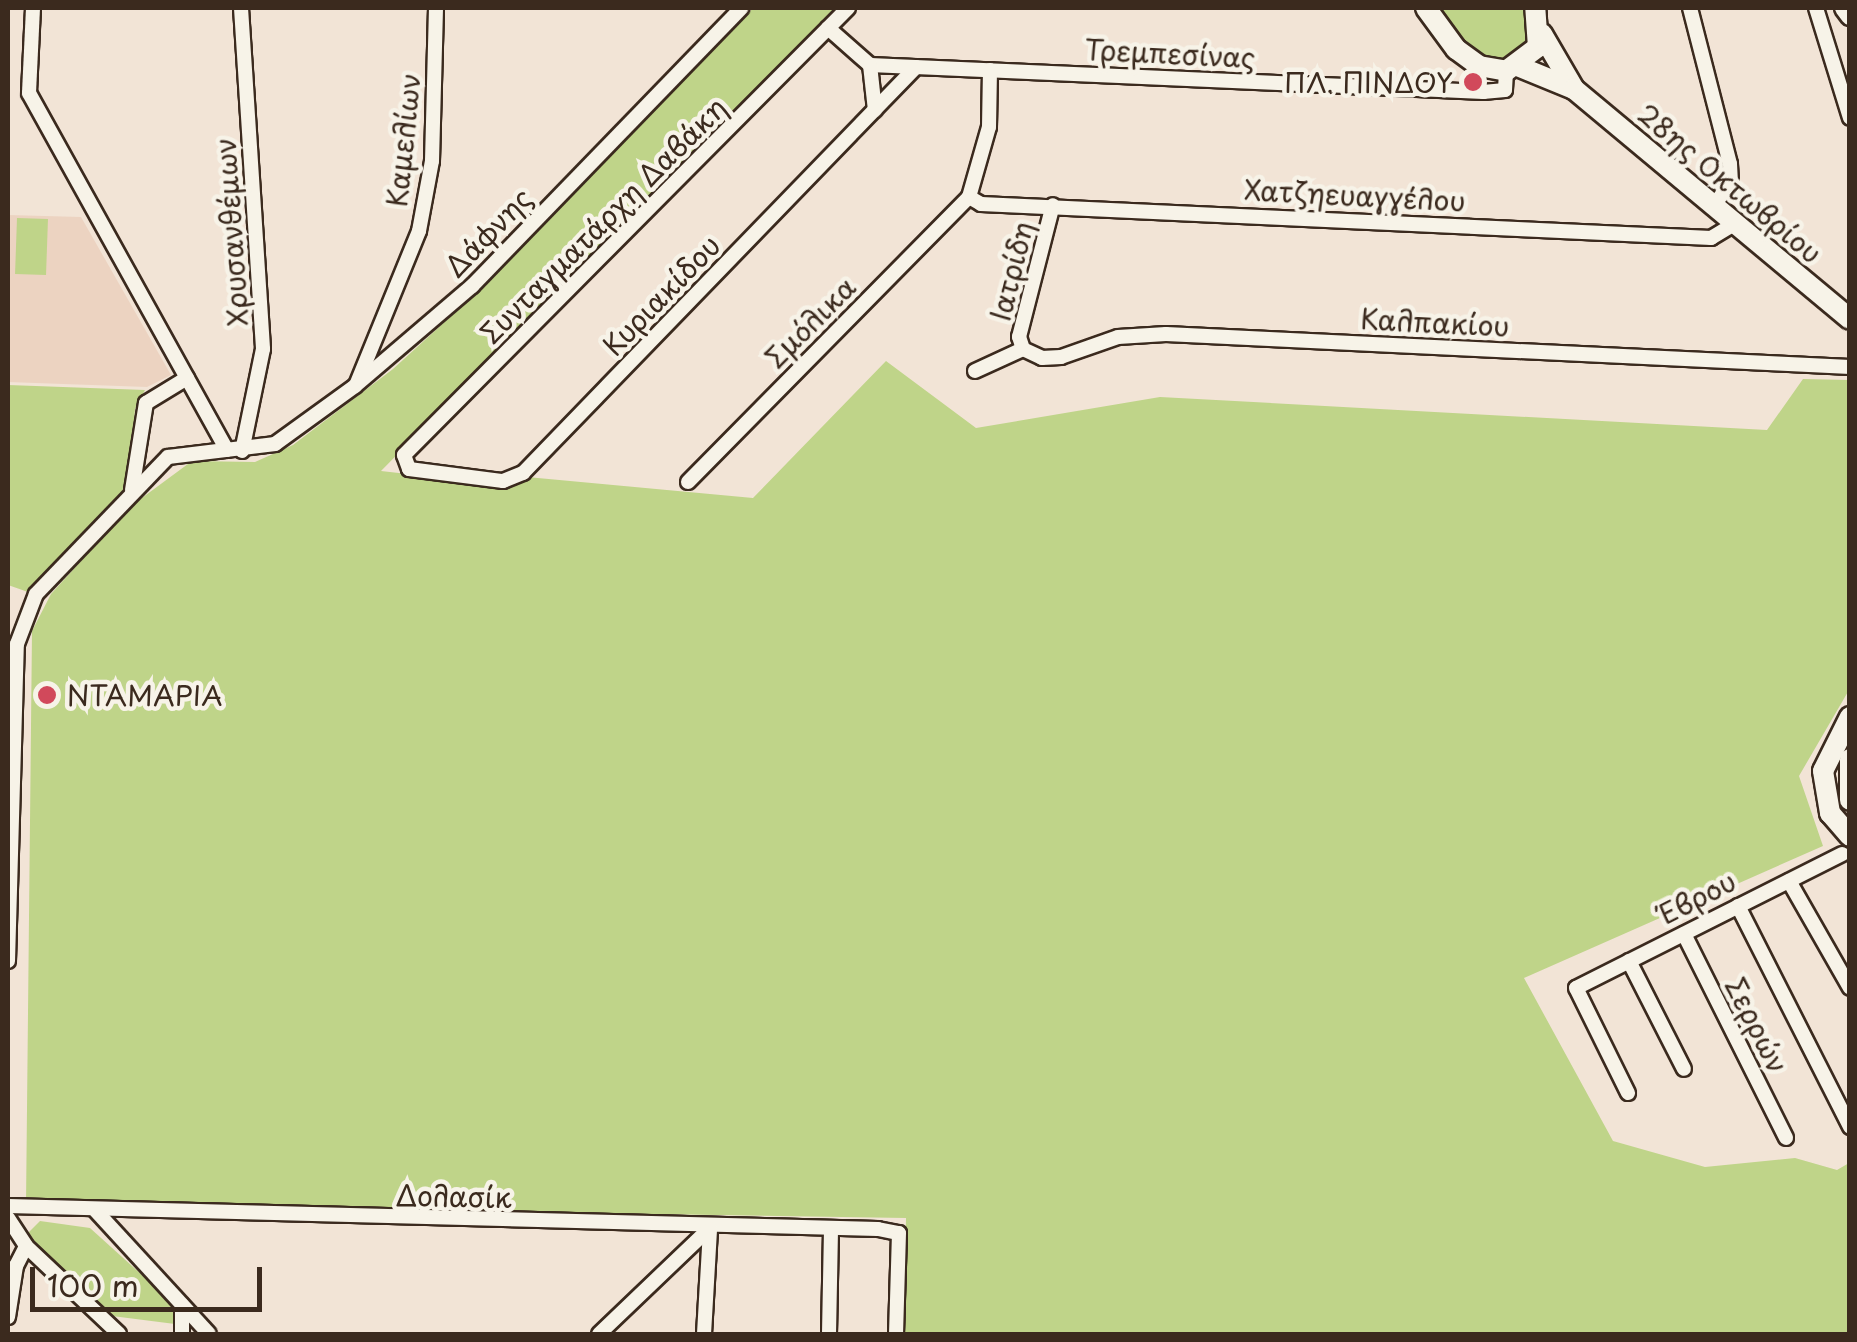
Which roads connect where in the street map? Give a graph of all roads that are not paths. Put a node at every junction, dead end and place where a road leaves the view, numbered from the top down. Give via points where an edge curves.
1 (32, 8) edge
2 (241, 8) edge
3 (436, 8) edge
4 (741, 8) edge
5 (848, 8) edge
6 (1426, 8) edge
7 (1690, 8) edge
8 (1816, 8) edge
9 (1844, 8) edge
10 (1850, 16) edge
11 (1541, 18) edge
12 (828, 28) junction
13 (870, 64) junction
14 (916, 67) junction
15 (1513, 69) junction
16 (990, 70) junction
17 (1574, 89) junction
18 (875, 110) junction
19 (1850, 118) edge
20 (968, 197) junction
21 (1053, 205) junction
22 (1714, 205) junction
23 (1736, 224) junction
24 (1850, 320) edge
25 (382, 326) junction
26 (401, 347) junction
27 (1023, 349) junction
28 (1850, 367) edge
29 (975, 372) dead end
30 (187, 378) junction
31 (356, 386) junction
32 (234, 450) junction
33 (408, 469) joint
34 (688, 482) dead end
35 (132, 490) junction
36 (1850, 717) edge
37 (10, 755) edge
38 (1850, 760) edge
39 (1850, 800) edge
40 (1845, 844) edge
41 (1790, 881) junction
42 (1738, 906) junction
43 (1684, 934) junction
44 (8, 961) edge
45 (1629, 961) junction
46 (1850, 988) edge
47 (1684, 1069) dead end
48 (1628, 1093) dead end
49 (1850, 1127) edge
50 (1786, 1138) dead end
51 (8, 1206) edge
52 (95, 1210) junction
53 (8, 1218) edge
54 (710, 1228) junction
55 (831, 1228) junction
56 (26, 1246) junction
57 (182, 1305) junction
58 (8, 1317) edge
59 (121, 1334) edge
60 (182, 1334) edge
61 (209, 1334) edge
62 (599, 1334) edge
63 (704, 1334) edge
64 (828, 1334) edge
65 (896, 1334) edge

1 - 30 street via 29,94
2 - 32 street, Χρυσανθέμων via 263,348
3 - 25 street, Καμελίων via 432,161 418,232
4 - 26 street, Δάφνης via 472,286
5 - 12 street, Συνταγματάρχη Δαβάκη
6 - 15 main road, 28ης Οκτωβρίου via 1456,49 1479,66
7 - 22 street via 1730,164 1731,182
8 - 19 street
9 - 10 street
11 - 15 main road, 28ης Οκτωβρίου
11 - 17 main road, 28ης Οκτωβρίου
12 - 13 street
12 - 33 street, Συνταγματάρχη Δαβάκη via 404,455
13 - 14 street, Τρεμπεσίνας
13 - 18 street
14 - 16 street, Τρεμπεσίνας
14 - 18 street, Κυριακίδου
15 - 16 street, Τρεμπεσίνας via 1504,90 1483,92
15 - 17 main road, 28ης Οκτωβρίου
16 - 20 street via 989,128
17 - 22 main road, 28ης Οκτωβρίου
18 - 33 street, Κυριακίδου via 523,473 503,481
20 - 21 street, Χατζηευαγγέλου via 981,204
20 - 34 street, Σμόλικα
21 - 23 street, Χατζηευαγγέλου via 1711,238
21 - 27 street, Ιατρίδη via 1019,337
22 - 23 main road, 28ης Οκτωβρίου
23 - 24 main road, 28ης Οκτωβρίου
25 - 26 street
25 - 31 street, Καμελίων
26 - 31 street, Δάφνης
27 - 28 street, Καλπακίου via 1042,358 1062,356 1118,337 1166,334
27 - 29 street
30 - 32 street
30 - 35 street via 146,403
31 - 32 street, Δάφνης via 275,444
32 - 35 street, Δάφνης via 168,457
35 - 37 street, Δάφνης via 36,594 22,622
36 - 40 main road, Έβρου via 1823,772 1828,807
37 - 44 street, Δάφνης
38 - 39 main road
40 - 41 street, Έβρου
41 - 42 street, Έβρου
41 - 46 street
42 - 43 street, Έβρου
42 - 49 street
43 - 45 street, Έβρου
43 - 50 street, Σερρών
45 - 47 street
45 - 48 street, Έβρου via 1576,988
51 - 52 street, Δολασίκ
52 - 54 street, Δολασίκ
52 - 57 street
53 - 56 street
54 - 55 street, Δολασίκ
54 - 62 street
54 - 63 street
55 - 64 street
55 - 65 street, Δολασίκ via 898,1233
56 - 58 street
56 - 59 street
57 - 60 street
57 - 61 street

